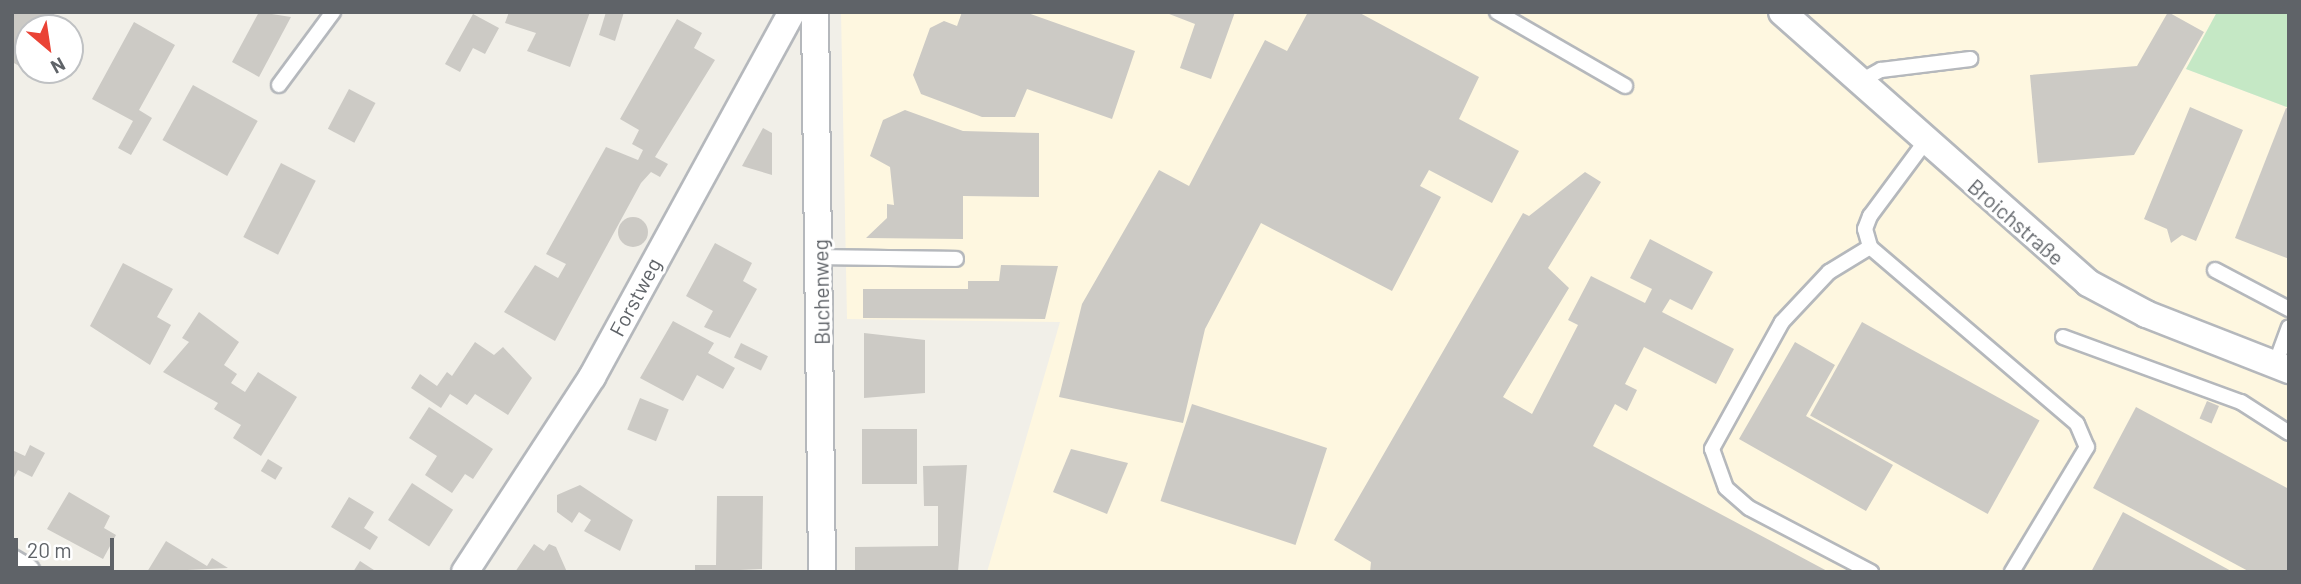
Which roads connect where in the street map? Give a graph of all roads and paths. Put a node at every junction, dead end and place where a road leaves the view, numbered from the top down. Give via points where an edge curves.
1 (333, 12) edge
2 (1497, 12) edge
3 (1782, 12) edge
4 (801, 13) edge
5 (1970, 59) dead end
6 (1859, 82) junction
7 (279, 85) dead end
8 (1625, 86) dead end
9 (1925, 142) junction
10 (1870, 247) junction
11 (821, 257) junction
12 (956, 259) dead end
13 (2215, 270) dead end
14 (2289, 309) edge
15 (2289, 327) edge
16 (2063, 337) dead end
17 (2282, 367) edge
18 (2289, 433) edge
19 (12, 563) edge
20 (27, 572) edge
21 (465, 572) edge
22 (821, 572) edge
23 (1871, 572) edge
24 (2012, 572) edge

1 - 7 lane
2 - 8 lane
3 - 6 street, Broichstraße
4 - 11 street, Buchenweg
4 - 21 street, Forstweg via 592,377
5 - 6 lane via 1881,70
6 - 9 street, Broichstraße
9 - 10 lane via 1870,216 1864,229
9 - 17 street, Broichstraße via 2088,283 2146,314
10 - 23 lane via 1829,272 1782,322 1712,449 1726,488 1749,508
10 - 24 lane via 2077,424 2082,435 2087,447
11 - 12 lane
11 - 22 street, Buchenweg
13 - 14 lane
15 - 17 lane
16 - 18 lane via 2241,402
19 - 20 street

